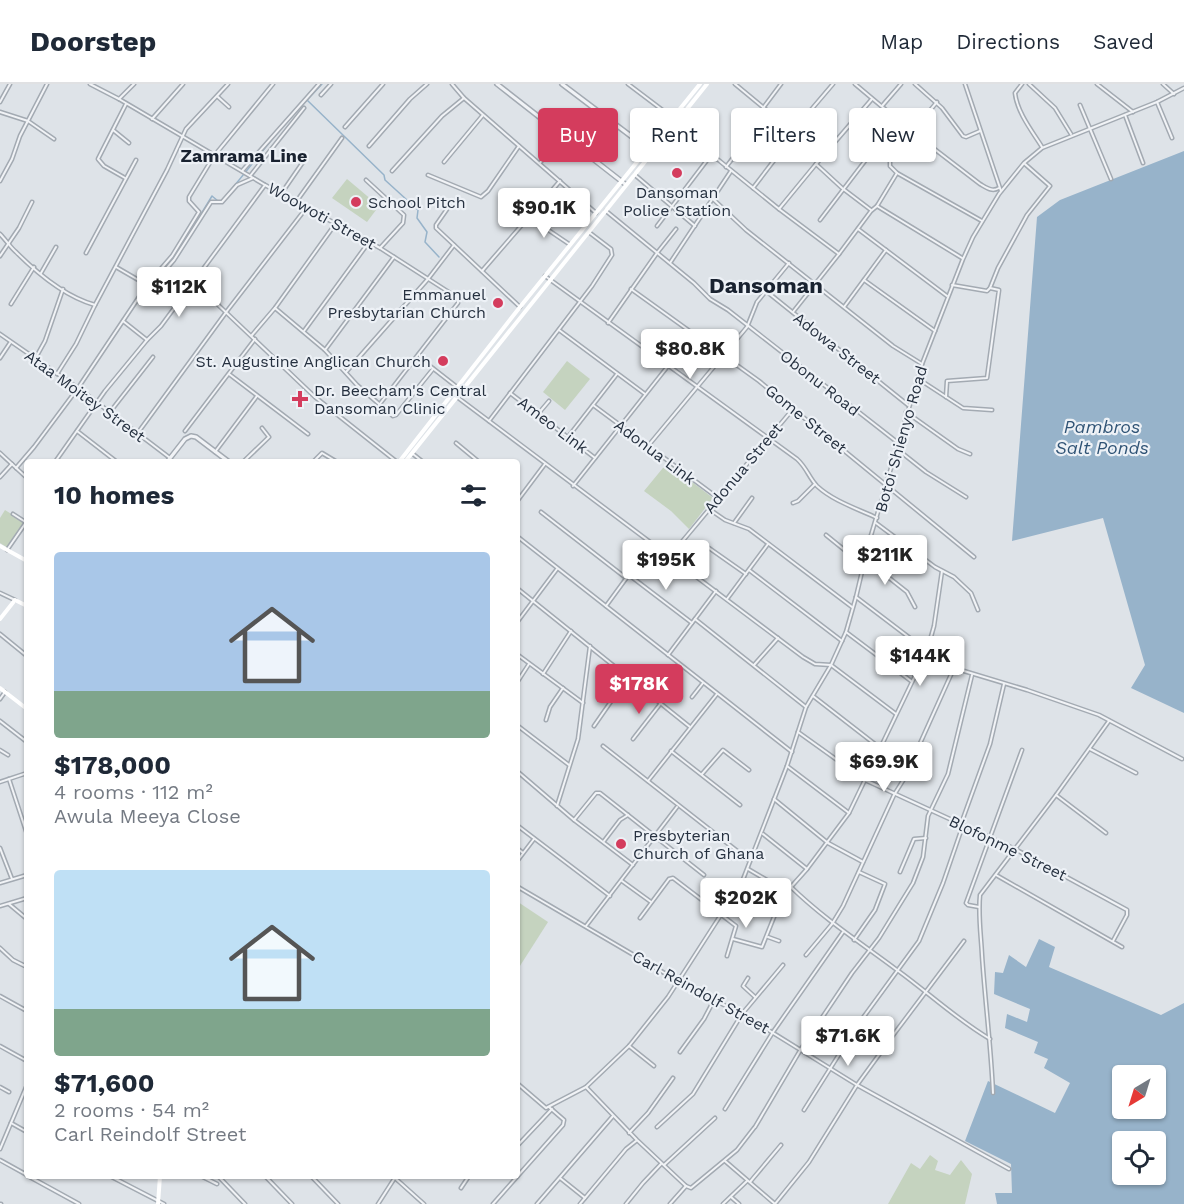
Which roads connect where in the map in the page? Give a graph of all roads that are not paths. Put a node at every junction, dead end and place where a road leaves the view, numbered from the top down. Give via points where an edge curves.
1 (10, 84) edge
2 (47, 84) edge
3 (92, 84) edge
4 (134, 84) edge
5 (183, 84) edge
6 (228, 84) edge
7 (273, 84) edge
8 (319, 84) edge
9 (331, 84) edge
10 (383, 84) edge
11 (427, 84) edge
12 (452, 84) edge
13 (497, 84) edge
14 (562, 84) edge
15 (627, 84) edge
16 (699, 84) edge
17 (706, 84) edge
18 (735, 84) edge
19 (781, 84) edge
20 (833, 84) edge
21 (855, 84) edge
22 (901, 84) edge
23 (915, 84) edge
24 (965, 84) edge
25 (1022, 84) edge
26 (1029, 84) edge
27 (1097, 84) edge
28 (1163, 84) edge
29 (1184, 88) edge
30 (1174, 94) junction
31 (321, 95) dead end
32 (217, 97) junction
33 (464, 98) junction
34 (119, 99) junction
35 (873, 99) junction
36 (0, 102) edge
37 (937, 102) junction
38 (1158, 102) junction
39 (126, 104) junction
40 (1080, 105) dead end
41 (882, 106) junction
42 (229, 107) dead end
43 (304, 108) dead end
44 (659, 108) edge
45 (681, 108) edge
46 (687, 108) edge
47 (763, 108) joint
48 (814, 108) edge
49 (884, 108) edge
50 (932, 108) edge
51 (0, 111) edge
52 (1133, 112) junction
53 (483, 115) junction
54 (1125, 115) junction
55 (538, 116) edge
56 (152, 119) junction
57 (28, 122) junction
58 (345, 127) dead end
59 (1090, 129) junction
60 (113, 130) junction
61 (980, 131) junction
62 (630, 135) edge
63 (1071, 135) junction
64 (183, 137) junction
65 (342, 138) dead end
66 (1172, 138) dead end
67 (54, 139) dead end
68 (837, 139) edge
69 (129, 143) dead end
70 (369, 146) dead end
71 (519, 146) junction
72 (1042, 148) junction
73 (936, 150) edge
74 (214, 156) junction
75 (136, 160) dead end
76 (731, 160) edge
77 (719, 161) edge
78 (303, 162) dead end
79 (444, 162) dead end
80 (597, 162) edge
81 (638, 162) edge
82 (643, 162) edge
83 (706, 162) edge
84 (772, 162) edge
85 (863, 162) edge
86 (889, 162) edge
87 (1024, 163) junction
88 (1143, 163) dead end
89 (540, 164) joint
90 (816, 164) joint
91 (726, 167) junction
92 (392, 171) dead end
93 (731, 171) junction
94 (897, 173) junction
95 (247, 174) junction
96 (633, 174) junction
97 (428, 175) dead end
98 (125, 178) junction
99 (1111, 179) dead end
100 (366, 180) dead end
101 (0, 181) edge
102 (560, 181) junction
103 (623, 182) junction
104 (265, 186) junction
105 (753, 188) junction
106 (842, 188) junction
107 (1000, 189) junction
108 (281, 194) junction
109 (713, 199) junction
110 (32, 202) dead end
111 (296, 202) junction
112 (452, 202) dead end
113 (877, 206) junction
114 (307, 207) junction
115 (672, 207) junction
116 (604, 210) junction
117 (779, 210) junction
118 (871, 210) junction
119 (596, 213) junction
120 (530, 217) junction
121 (820, 220) dead end
122 (982, 221) junction
123 (336, 223) junction
124 (657, 226) dead end
125 (695, 226) junction
126 (676, 229) dead end
127 (858, 229) junction
128 (588, 231) junction
129 (0, 234) edge
130 (369, 242) junction
131 (9, 243) junction
132 (454, 245) junction
133 (571, 245) junction
134 (56, 247) dead end
135 (380, 248) junction
136 (886, 250) junction
137 (86, 253) dead end
138 (657, 253) junction
139 (839, 254) junction
140 (0, 256) edge
141 (394, 257) junction
142 (963, 259) junction
143 (670, 263) junction
144 (789, 263) junction
145 (34, 267) junction
146 (116, 267) junction
147 (482, 271) junction
148 (41, 274) junction
149 (547, 278) junction
150 (428, 279) junction
151 (864, 280) junction
152 (193, 281) junction
153 (815, 284) junction
154 (152, 285) dead end
155 (952, 285) junction
156 (146, 286) junction
157 (990, 288) junction
158 (63, 289) junction
159 (631, 289) junction
160 (766, 291) junction
161 (948, 296) junction
162 (580, 302) junction
163 (11, 304) dead end
164 (94, 305) junction
165 (520, 307) junction
166 (844, 307) junction
167 (275, 308) junction
168 (227, 311) junction
169 (792, 312) junction
170 (123, 321) junction
171 (608, 323) junction
172 (747, 327) junction
173 (559, 330) junction
174 (304, 331) junction
175 (934, 331) junction
176 (0, 334) edge
177 (252, 335) junction
178 (255, 339) junction
179 (147, 340) junction
180 (10, 343) junction
181 (325, 350) junction
182 (419, 354) junction
183 (724, 355) junction
184 (153, 357) dead end
185 (0, 358) edge
186 (35, 359) junction
187 (922, 363) junction
188 (668, 366) junction
189 (433, 369) junction
190 (346, 372) junction
191 (57, 374) junction
192 (229, 374) junction
193 (617, 374) junction
194 (917, 378) junction
195 (697, 387) junction
196 (78, 388) junction
197 (460, 389) junction
198 (510, 393) junction
199 (645, 394) junction
200 (258, 396) junction
201 (457, 397) junction
202 (946, 397) junction
203 (549, 401) dead end
204 (98, 402) junction
205 (379, 405) junction
206 (593, 405) junction
207 (908, 405) junction
208 (793, 409) junction
209 (992, 410) dead end
210 (110, 412) junction
211 (906, 412) junction
212 (538, 414) junction
213 (488, 422) junction
214 (621, 426) junction
215 (262, 428) dead end
216 (185, 431) dead end
217 (77, 432) junction
218 (137, 434) junction
219 (308, 434) dead end
220 (568, 437) junction
221 (768, 438) junction
222 (897, 442) junction
223 (456, 443) dead end
224 (648, 446) junction
225 (896, 448) junction
226 (215, 452) junction
227 (0, 453) edge
228 (412, 453) junction
229 (970, 454) dead end
230 (595, 458) junction
231 (57, 459) edge
232 (113, 459) edge
233 (168, 459) edge
234 (170, 459) edge
235 (225, 459) edge
236 (246, 459) edge
237 (316, 459) edge
238 (333, 459) edge
239 (394, 459) edge
240 (401, 459) edge
241 (407, 459) edge
242 (419, 459) edge
243 (475, 459) edge
244 (12, 464) junction
245 (545, 464) junction
246 (16, 468) junction
247 (24, 475) edge
248 (0, 477) edge
249 (815, 484) junction
250 (887, 485) junction
251 (573, 486) junction
252 (520, 494) edge
253 (718, 498) junction
254 (752, 498) dead end
255 (966, 498) dead end
256 (793, 503) dead end
257 (709, 509) junction
258 (541, 512) dead end
259 (13, 514) dead end
260 (877, 518) junction
261 (24, 520) edge
262 (876, 522) junction
263 (734, 523) junction
264 (24, 526) edge
265 (826, 535) dead end
266 (520, 539) edge
267 (652, 543) junction
268 (768, 544) junction
269 (0, 546) edge
270 (709, 548) dead end
271 (7, 550) junction
272 (670, 556) junction
273 (974, 556) dead end
274 (864, 558) junction
275 (24, 559) edge
276 (863, 565) junction
277 (557, 569) junction
278 (749, 570) junction
279 (942, 571) junction
280 (746, 574) junction
281 (627, 577) junction
282 (520, 591) edge
283 (716, 591) junction
284 (0, 593) edge
285 (856, 597) junction
286 (15, 600) junction
287 (727, 600) junction
288 (532, 601) junction
289 (24, 604) edge
290 (605, 606) junction
291 (915, 607) dead end
292 (853, 608) junction
293 (978, 610) dead end
294 (520, 618) edge
295 (0, 619) edge
296 (695, 619) junction
297 (692, 623) junction
298 (571, 631) junction
299 (846, 632) junction
300 (0, 634) edge
301 (778, 638) junction
302 (842, 640) junction
303 (590, 646) junction
304 (927, 651) junction
305 (24, 654) edge
306 (668, 655) junction
307 (520, 657) edge
308 (529, 664) junction
309 (754, 665) junction
310 (831, 665) junction
311 (954, 668) junction
312 (543, 674) junction
313 (972, 675) junction
314 (628, 677) junction
315 (520, 678) edge
316 (911, 681) junction
317 (703, 683) junction
318 (1005, 684) junction
319 (0, 688) edge
320 (563, 688) junction
321 (5, 692) junction
322 (717, 693) junction
323 (692, 696) dead end
324 (812, 696) junction
325 (0, 699) edge
326 (583, 703) junction
327 (661, 703) junction
328 (806, 706) junction
329 (24, 707) edge
330 (896, 714) junction
331 (546, 720) dead end
332 (1109, 720) junction
333 (0, 721) edge
334 (594, 726) dead end
335 (690, 726) junction
336 (520, 728) edge
337 (798, 732) junction
338 (633, 739) dead end
339 (24, 740) edge
340 (603, 747) dead end
341 (880, 748) junction
342 (1090, 749) junction
343 (0, 750) edge
344 (1022, 750) dead end
345 (671, 751) junction
346 (792, 752) junction
347 (8, 756) dead end
348 (1182, 759) dead end
349 (569, 765) junction
350 (787, 766) junction
351 (749, 770) dead end
352 (24, 773) edge
353 (1136, 773) dead end
354 (520, 774) edge
355 (702, 774) junction
356 (9, 779) junction
357 (865, 780) junction
358 (0, 782) edge
359 (647, 782) junction
360 (894, 795) junction
361 (1056, 795) junction
362 (774, 799) junction
363 (740, 805) dead end
364 (557, 806) junction
365 (678, 806) junction
366 (930, 810) junction
367 (849, 813) junction
368 (628, 815) junction
369 (574, 820) junction
370 (962, 824) junction
371 (24, 825) edge
372 (520, 828) edge
373 (762, 833) junction
374 (1106, 833) dead end
375 (655, 837) junction
376 (926, 838) junction
377 (991, 838) junction
378 (534, 839) junction
379 (603, 842) junction
380 (828, 843) junction
381 (0, 848) edge
382 (1015, 849) junction
383 (520, 851) edge
384 (523, 853) junction
385 (520, 857) edge
386 (751, 861) junction
387 (864, 862) junction
388 (633, 865) junction
389 (748, 868) junction
390 (807, 869) junction
391 (859, 872) junction
392 (900, 872) dead end
393 (704, 875) dead end
394 (996, 875) junction
395 (24, 876) edge
396 (12, 879) junction
397 (622, 881) junction
398 (0, 883) edge
399 (791, 887) junction
400 (520, 888) edge
401 (786, 892) junction
402 (610, 896) junction
403 (24, 899) edge
404 (651, 902) junction
405 (9, 904) junction
406 (0, 906) edge
407 (979, 907) junction
408 (722, 915) junction
409 (24, 916) edge
410 (640, 918) dead end
411 (832, 924) junction
412 (586, 926) junction
413 (843, 932) junction
414 (767, 937) junction
415 (733, 939) junction
416 (854, 940) junction
417 (779, 941) dead end
418 (964, 941) dead end
419 (1113, 942) junction
420 (1122, 947) dead end
421 (0, 948) edge
422 (869, 951) junction
423 (806, 955) dead end
424 (727, 956) dead end
425 (783, 964) dead end
426 (24, 966) edge
427 (898, 970) junction
428 (748, 978) dead end
429 (678, 981) junction
430 (926, 993) junction
431 (0, 996) edge
432 (755, 997) junction
433 (714, 1000) junction
434 (24, 1009) edge
435 (742, 1014) junction
436 (773, 1032) junction
437 (990, 1039) junction
438 (0, 1046) edge
439 (629, 1046) junction
440 (801, 1049) junction
441 (680, 1052) dead end
442 (24, 1059) edge
443 (654, 1066) dead end
444 (830, 1066) junction
445 (673, 1078) dead end
446 (520, 1085) edge
447 (857, 1085) junction
448 (0, 1087) edge
449 (586, 1087) junction
450 (9, 1092) dead end
451 (24, 1093) edge
452 (993, 1093) dead end
453 (551, 1108) junction
454 (725, 1109) dead end
455 (804, 1110) dead end
456 (613, 1116) junction
457 (715, 1118) dead end
458 (11, 1123) junction
459 (657, 1127) dead end
460 (24, 1130) edge
461 (629, 1133) junction
462 (636, 1140) junction
463 (520, 1143) edge
464 (781, 1145) dead end
465 (0, 1149) edge
466 (0, 1160) edge
467 (724, 1160) junction
468 (662, 1165) junction
469 (1009, 1169) dead end
470 (24, 1174) edge
471 (520, 1174) edge
472 (560, 1178) junction
473 (33, 1179) edge
474 (115, 1179) edge
475 (160, 1179) edge
476 (207, 1179) edge
477 (221, 1179) edge
478 (268, 1179) edge
479 (313, 1179) edge
480 (395, 1179) edge
481 (398, 1179) edge
482 (467, 1179) edge
483 (515, 1179) edge
484 (749, 1181) junction
485 (217, 1184) dead end
486 (686, 1186) junction
487 (460, 1188) dead end
488 (731, 1197) junction
489 (585, 1198) junction
490 (158, 1203) edge
491 (79, 1204) edge
492 (164, 1204) edge
493 (245, 1204) edge
494 (292, 1204) edge
495 (338, 1204) edge
496 (378, 1204) edge
497 (424, 1204) edge
498 (493, 1204) edge
499 (537, 1204) edge
500 (580, 1204) edge
501 (626, 1204) edge
502 (670, 1204) edge
503 (723, 1204) edge
504 (739, 1204) edge
505 (775, 1204) edge

1 - 36 street
2 - 57 street
3 - 34 street, Woowoti Street
4 - 34 street
5 - 56 street
6 - 32 street
7 - 74 street
8 - 95 street
9 - 31 street
10 - 58 street
11 - 70 street
12 - 33 street
13 - 55 street
14 - 62 street
15 - 44 street
16 - 45 main road
17 - 46 main road
18 - 47 street
19 - 47 street
20 - 48 street
21 - 35 street
22 - 41 street
23 - 37 street
24 - 61 street
25 - 72 street via 1015,96
26 - 63 street via 1055,108
27 - 52 street
28 - 30 street
29 - 30 street, Botoi Shienyo Road
30 - 38 street, Botoi Shienyo Road
32 - 42 street
32 - 64 street via 188,126
33 - 53 street
33 - 92 street via 442,116
34 - 39 street, Woowoti Street
35 - 41 street
35 - 68 street
37 - 50 street
37 - 61 street via 963,136
38 - 52 street, Botoi Shienyo Road
38 - 66 street
39 - 56 street, Woowoti Street
39 - 60 street
40 - 59 street
41 - 49 street
43 - 95 street
51 - 57 street
52 - 54 street, Botoi Shienyo Road
53 - 71 street
53 - 79 street
54 - 59 street, Botoi Shienyo Road
54 - 88 street
56 - 64 street, Woowoti Street
57 - 67 street
57 - 101 street
59 - 63 street, Botoi Shienyo Road
59 - 99 street
60 - 69 street
60 - 98 street via 98,161
61 - 107 street
63 - 72 street, Botoi Shienyo Road
64 - 74 street, Woowoti Street
64 - 146 street
65 - 111 street
71 - 89 street
71 - 97 street via 481,197
72 - 87 street, Botoi Shienyo Road
73 - 107 street via 980,184
74 - 95 street, Woowoti Street
74 - 156 street via 189,197 199,212 172,256
75 - 98 street
76 - 91 street
77 - 91 street
78 - 108 street
80 - 103 street
81 - 103 main road
82 - 96 main road
83 - 115 street
84 - 105 street
85 - 106 street
86 - 94 street
87 - 107 street, Botoi Shienyo Road
87 - 157 street via 1050,186 1027,215
89 - 102 street
90 - 106 street
90 - 117 street
91 - 93 street
93 - 105 street
93 - 109 street
94 - 113 street
94 - 122 street
95 - 104 street, Woowoti Street
95 - 154 street via 221,203 211,202 174,260
96 - 103 main road
96 - 115 street
98 - 137 street
100 - 135 street via 404,215 403,222
102 - 119 street
102 - 120 street
103 - 116 main road
103 - 119 main road
104 - 108 street, Woowoti Street
104 - 152 street
105 - 117 street
106 - 118 street
106 - 121 street
107 - 122 street, Botoi Shienyo Road
108 - 111 street, Woowoti Street
109 - 125 street
109 - 144 street
110 - 131 street
111 - 114 street, Woowoti Street
112 - 132 street via 436,227
113 - 118 street
113 - 142 street
114 - 123 street, Woowoti Street
114 - 168 street
115 - 124 street
115 - 125 street
116 - 128 main road
116 - 138 street, Obonu Road
117 - 139 street
118 - 127 street
119 - 133 main road
120 - 133 street
120 - 147 street
122 - 142 street, Botoi Shienyo Road
123 - 130 street, Woowoti Street
123 - 167 street
125 - 143 street
126 - 138 street
127 - 136 street
127 - 139 street
128 - 149 main road
128 - 162 street via 613,253
129 - 131 street
130 - 135 street, Woowoti Street
130 - 174 street
131 - 140 street
131 - 145 street
132 - 147 street
132 - 150 street
133 - 149 main road
134 - 148 street
135 - 141 street, Woowoti Street
136 - 151 street
136 - 161 street
138 - 143 street, Obonu Road
138 - 159 street
139 - 153 street
141 - 150 street, Woowoti Street
141 - 181 street
142 - 155 street, Botoi Shienyo Road
143 - 172 street, Obonu Road
144 - 153 street
144 - 160 street
145 - 148 street
145 - 163 street
146 - 156 street
146 - 164 street
147 - 165 street
148 - 158 street
149 - 162 street
149 - 165 main road
149 - 197 main road
150 - 182 street, Woowoti Street via 458,298 458,303
150 - 190 street
151 - 166 street
151 - 175 street
152 - 168 street
152 - 179 street
153 - 166 street
153 - 169 street
155 - 157 street via 987,291
155 - 161 street, Botoi Shienyo Road
156 - 170 street
157 - 202 street via 999,290 987,378 947,381
158 - 164 street
158 - 186 street
159 - 171 street
159 - 183 street, Gome Street
160 - 169 street, Adowa Street
160 - 172 street via 753,309
161 - 175 street, Botoi Shienyo Road
162 - 171 street
162 - 173 street
164 - 191 street
165 - 197 main road
166 - 187 street via 893,346
167 - 174 street
167 - 177 street
168 - 177 street
168 - 218 street
169 - 207 street, Adowa Street
170 - 179 street
170 - 196 street
171 - 188 street
172 - 183 street
172 - 222 street, Obonu Road
173 - 193 street
173 - 198 street
174 - 181 street
175 - 187 street, Botoi Shienyo Road
176 - 180 street, Ataa Moitey Street
177 - 178 street
178 - 192 street
178 - 239 street via 315,397
179 - 204 street
180 - 185 street
180 - 186 street, Ataa Moitey Street
181 - 190 street
182 - 189 street
182 - 205 street
183 - 195 street
183 - 208 street, Gome Street
184 - 210 street
186 - 191 street, Ataa Moitey Street
187 - 194 street, Botoi Shienyo Road
188 - 195 street
188 - 199 street
189 - 197 street
189 - 205 street via 395,416
190 - 205 street
191 - 196 street, Ataa Moitey Street
192 - 200 street
192 - 216 street
193 - 199 street
193 - 206 street
194 - 202 street
194 - 207 street, Botoi Shienyo Road
195 - 221 street
195 - 224 street
196 - 204 street, Ataa Moitey Street
196 - 246 street
197 - 201 main road
197 - 240 main road
198 - 212 street, Ameo Link
198 - 213 street
199 - 214 street
200 - 219 street
200 - 226 street
201 - 213 street
201 - 228 main road
202 - 209 street via 963,408
203 - 212 street
204 - 210 street, Ataa Moitey Street
204 - 217 street
206 - 214 street, Adonua Link
206 - 220 street
207 - 211 street, Botoi Shienyo Road
208 - 221 street, Adonua Street
208 - 250 street, Gome Street
210 - 218 street, Ataa Moitey Street
211 - 222 street, Botoi Shienyo Road
211 - 229 street
212 - 220 street, Ameo Link
213 - 245 street
214 - 224 street, Adonua Link
214 - 230 street
215 - 236 street via 269,436
217 - 231 street
217 - 232 street
218 - 233 street, Ataa Moitey Street
220 - 230 street, Ameo Link
221 - 249 street via 805,466
221 - 253 street, Adonua Street
222 - 225 street, Botoi Shienyo Road
223 - 243 street
224 - 253 street, Adonua Link
225 - 250 street, Botoi Shienyo Road
225 - 255 street
226 - 234 street via 191,436
226 - 235 street
227 - 244 street
228 - 241 main road
228 - 242 street
230 - 251 street
237 - 238 street via 324,453
244 - 246 street
244 - 248 street
245 - 251 street
245 - 252 street
246 - 247 street
249 - 256 street
249 - 260 street
250 - 260 street, Botoi Shienyo Road
250 - 273 street, Gome Street
251 - 267 street
253 - 257 street, Adonua Street
254 - 263 street
257 - 263 street
257 - 272 street, Adonua Street
258 - 281 street
259 - 261 street
260 - 262 street, Botoi Shienyo Road
262 - 274 street, Botoi Shienyo Road
262 - 279 street
263 - 268 street
264 - 271 street
265 - 276 street
266 - 277 street
267 - 272 street
267 - 281 street
268 - 278 street
268 - 292 street
269 - 271 main road
270 - 280 street
271 - 275 main road
272 - 283 street
274 - 276 street, Botoi Shienyo Road
274 - 291 street via 907,592
276 - 285 street, Botoi Shienyo Road
277 - 288 street
277 - 290 street
278 - 280 street
278 - 302 street
279 - 293 street via 971,593
279 - 304 street
280 - 287 street
281 - 290 street
281 - 297 street
282 - 288 street
283 - 287 street
283 - 296 street
284 - 286 street
285 - 292 street, Botoi Shienyo Road
285 - 304 street
286 - 289 main road
286 - 295 main road
287 - 301 street
288 - 294 street
288 - 298 street
290 - 306 street
292 - 299 street, Botoi Shienyo Road
296 - 297 street
296 - 309 street
297 - 306 street
298 - 303 street
298 - 312 street
299 - 302 street, Botoi Shienyo Road
299 - 316 street
300 - 305 street
301 - 309 street
301 - 310 street via 810,661
302 - 310 street, Botoi Shienyo Road
303 - 314 street
303 - 326 street
304 - 311 street
304 - 316 street
306 - 317 street
307 - 308 street
308 - 312 street
308 - 315 street
309 - 328 street
310 - 324 street, Botoi Shienyo Road
310 - 330 street
311 - 313 street
311 - 360 street
312 - 320 street
313 - 318 street
313 - 366 street via 950,765
314 - 327 street
314 - 334 street
316 - 330 street
317 - 322 street
317 - 323 street
318 - 332 street
318 - 370 street via 990,744
319 - 321 main road
320 - 326 street
320 - 331 street
321 - 325 street
321 - 329 main road
322 - 335 street
322 - 346 street
324 - 328 street, Botoi Shienyo Road
324 - 341 street
326 - 349 street via 578,739
327 - 335 street
327 - 338 street
328 - 337 street, Botoi Shienyo Road
330 - 341 street
332 - 342 street
332 - 348 street
333 - 339 street
335 - 345 street
336 - 349 street
337 - 346 street, Botoi Shienyo Road
337 - 357 street, Blofonme Street
340 - 359 street
341 - 357 street
342 - 353 street
342 - 361 street
343 - 347 street
344 - 377 street
345 - 355 street
345 - 359 street
346 - 350 street, Botoi Shienyo Road
349 - 364 street
350 - 362 street, Botoi Shienyo Road
350 - 367 street
351 - 355 street via 723,750
352 - 356 street
354 - 364 street
355 - 363 street
356 - 358 street
356 - 371 street
357 - 360 street, Blofonme Street
357 - 367 street
359 - 365 street
360 - 366 street, Blofonme Street
360 - 387 street
361 - 374 street
361 - 382 street
362 - 373 street, Botoi Shienyo Road
362 - 380 street
364 - 369 street
365 - 375 street
365 - 386 street
366 - 370 street, Blofonme Street
366 - 376 street
367 - 380 street
368 - 369 street via 598,792
368 - 375 street
368 - 379 street
369 - 379 street
370 - 377 street, Blofonme Street
370 - 427 street via 919,941
372 - 378 street
373 - 386 street, Botoi Shienyo Road
373 - 390 street
375 - 388 street
375 - 393 street
376 - 392 street via 914,839
376 - 422 street via 913,883
377 - 382 street, Blofonme Street
377 - 407 street via 966,903
378 - 384 street
378 - 402 street
379 - 388 street
380 - 387 street
380 - 390 street
381 - 396 street
382 - 394 street
382 - 419 street, Blofonme Street via 1127,910
383 - 384 street
384 - 385 street
386 - 389 street, Botoi Shienyo Road
387 - 391 street
388 - 397 street
389 - 401 street
389 - 408 street, Botoi Shienyo Road
390 - 399 street
391 - 411 street
391 - 416 street via 885,884 875,910
394 - 407 street via 981,894
394 - 419 street
395 - 396 street
396 - 398 street
397 - 402 street
397 - 404 street
399 - 401 street
399 - 411 street
400 - 412 street, Carl Reindolf Street
401 - 414 street
402 - 412 street
403 - 405 street
404 - 408 street via 673,878
404 - 410 street
405 - 406 street
405 - 409 street
407 - 437 street
408 - 415 street via 736,926
408 - 429 street, Botoi Shienyo Road
411 - 413 street
411 - 423 street
412 - 429 street, Carl Reindolf Street
413 - 416 street
413 - 436 street
414 - 415 street via 762,947
414 - 417 street
415 - 424 street
416 - 422 street
418 - 430 street
419 - 420 street
421 - 426 street
422 - 427 street
422 - 440 street
425 - 432 street
427 - 430 street
427 - 444 street
428 - 432 street via 743,986
429 - 433 street, Carl Reindolf Street
429 - 439 street, Botoi Shienyo Road
430 - 437 street
430 - 447 street
431 - 434 street
432 - 435 street
433 - 435 street, Carl Reindolf Street
433 - 441 street
435 - 436 street, Carl Reindolf Street
435 - 459 street via 693,1093
436 - 440 street, Carl Reindolf Street
436 - 454 street
437 - 452 street
438 - 442 street
439 - 443 street
439 - 449 street, Botoi Shienyo Road
440 - 444 street, Carl Reindolf Street
440 - 467 street via 754,1127
444 - 447 street, Carl Reindolf Street
444 - 455 street
445 - 461 street
446 - 453 street
447 - 469 street, Carl Reindolf Street
447 - 505 street via 809,1162
448 - 450 street
449 - 453 street, Botoi Shienyo Road
449 - 456 street
451 - 458 street
453 - 463 street, Botoi Shienyo Road
453 - 471 street via 564,1120 563,1125
456 - 461 street
456 - 472 street
457 - 468 street
458 - 460 street
458 - 465 street
461 - 462 street
462 - 468 street
462 - 489 street
464 - 484 street
466 - 470 street
467 - 484 street
467 - 486 street via 691,1188
468 - 486 street
468 - 501 street
472 - 489 street
472 - 499 street
473 - 491 street
474 - 490 street
475 - 490 main road
476 - 485 street
477 - 493 street
478 - 494 street
479 - 495 street
480 - 496 street
481 - 497 street
482 - 487 street
483 - 498 street
484 - 488 street
484 - 505 street
486 - 502 street
488 - 503 street
488 - 504 street
489 - 500 street
490 - 492 street

